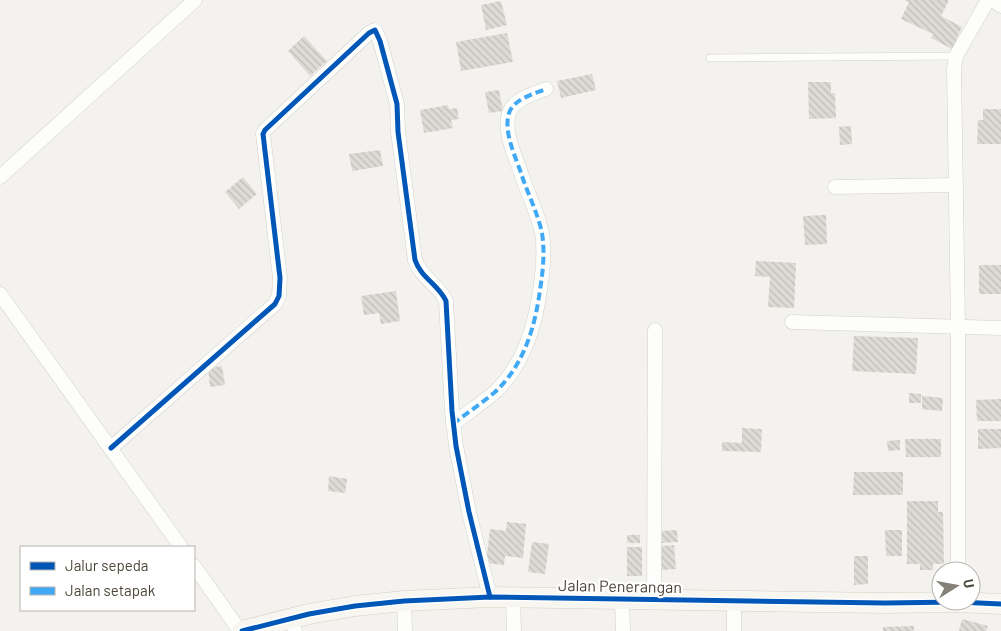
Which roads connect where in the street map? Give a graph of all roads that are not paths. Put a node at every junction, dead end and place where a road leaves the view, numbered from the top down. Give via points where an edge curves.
1 (195, 0) edge
2 (988, 0) edge
3 (993, 0) edge
4 (1001, 6) edge
5 (956, 56) junction
6 (710, 58) dead end
7 (546, 89) dead end
8 (0, 177) edge
9 (956, 185) junction
10 (835, 187) dead end
11 (0, 294) edge
12 (792, 322) dead end
13 (958, 327) junction
14 (1001, 328) edge
15 (655, 330) dead end
16 (453, 424) junction
17 (111, 448) junction
18 (179, 546) edge
19 (958, 561) edge
20 (195, 567) edge
21 (490, 597) junction
22 (513, 597) junction
23 (622, 598) junction
24 (404, 600) junction
25 (654, 600) junction
26 (734, 601) junction
27 (931, 602) edge
28 (981, 603) edge
29 (1001, 604) edge
30 (294, 625) edge
31 (241, 631) edge
32 (405, 631) edge
33 (514, 631) edge
34 (623, 631) edge
35 (734, 631) edge

1 - 8 street
2 - 5 street
3 - 4 street
5 - 6 lane
5 - 9 street
7 - 16 street via 517,103 509,112 508,129 544,243 534,326 519,360 496,391
9 - 10 street
9 - 13 street
11 - 17 street
12 - 13 street
13 - 14 street
13 - 19 street
15 - 25 street
16 - 17 street via 446,301 420,272 415,260 397,104 378,33 374,30 263,134 280,278 275,304
16 - 21 street via 468,512
17 - 18 street
20 - 31 street
21 - 22 street, Jalan Penerangan
21 - 24 street, Jalan Penerangan
22 - 23 street, Jalan Penerangan
22 - 33 street
23 - 25 street, Jalan Penerangan
23 - 34 street
24 - 30 street, Jalan Penerangan via 355,606
24 - 32 street
25 - 26 street, Jalan Penerangan
26 - 27 street, Jalan Penerangan
26 - 35 street
28 - 29 street, Jalan Penerangan
30 - 31 street, Jalan Penerangan

